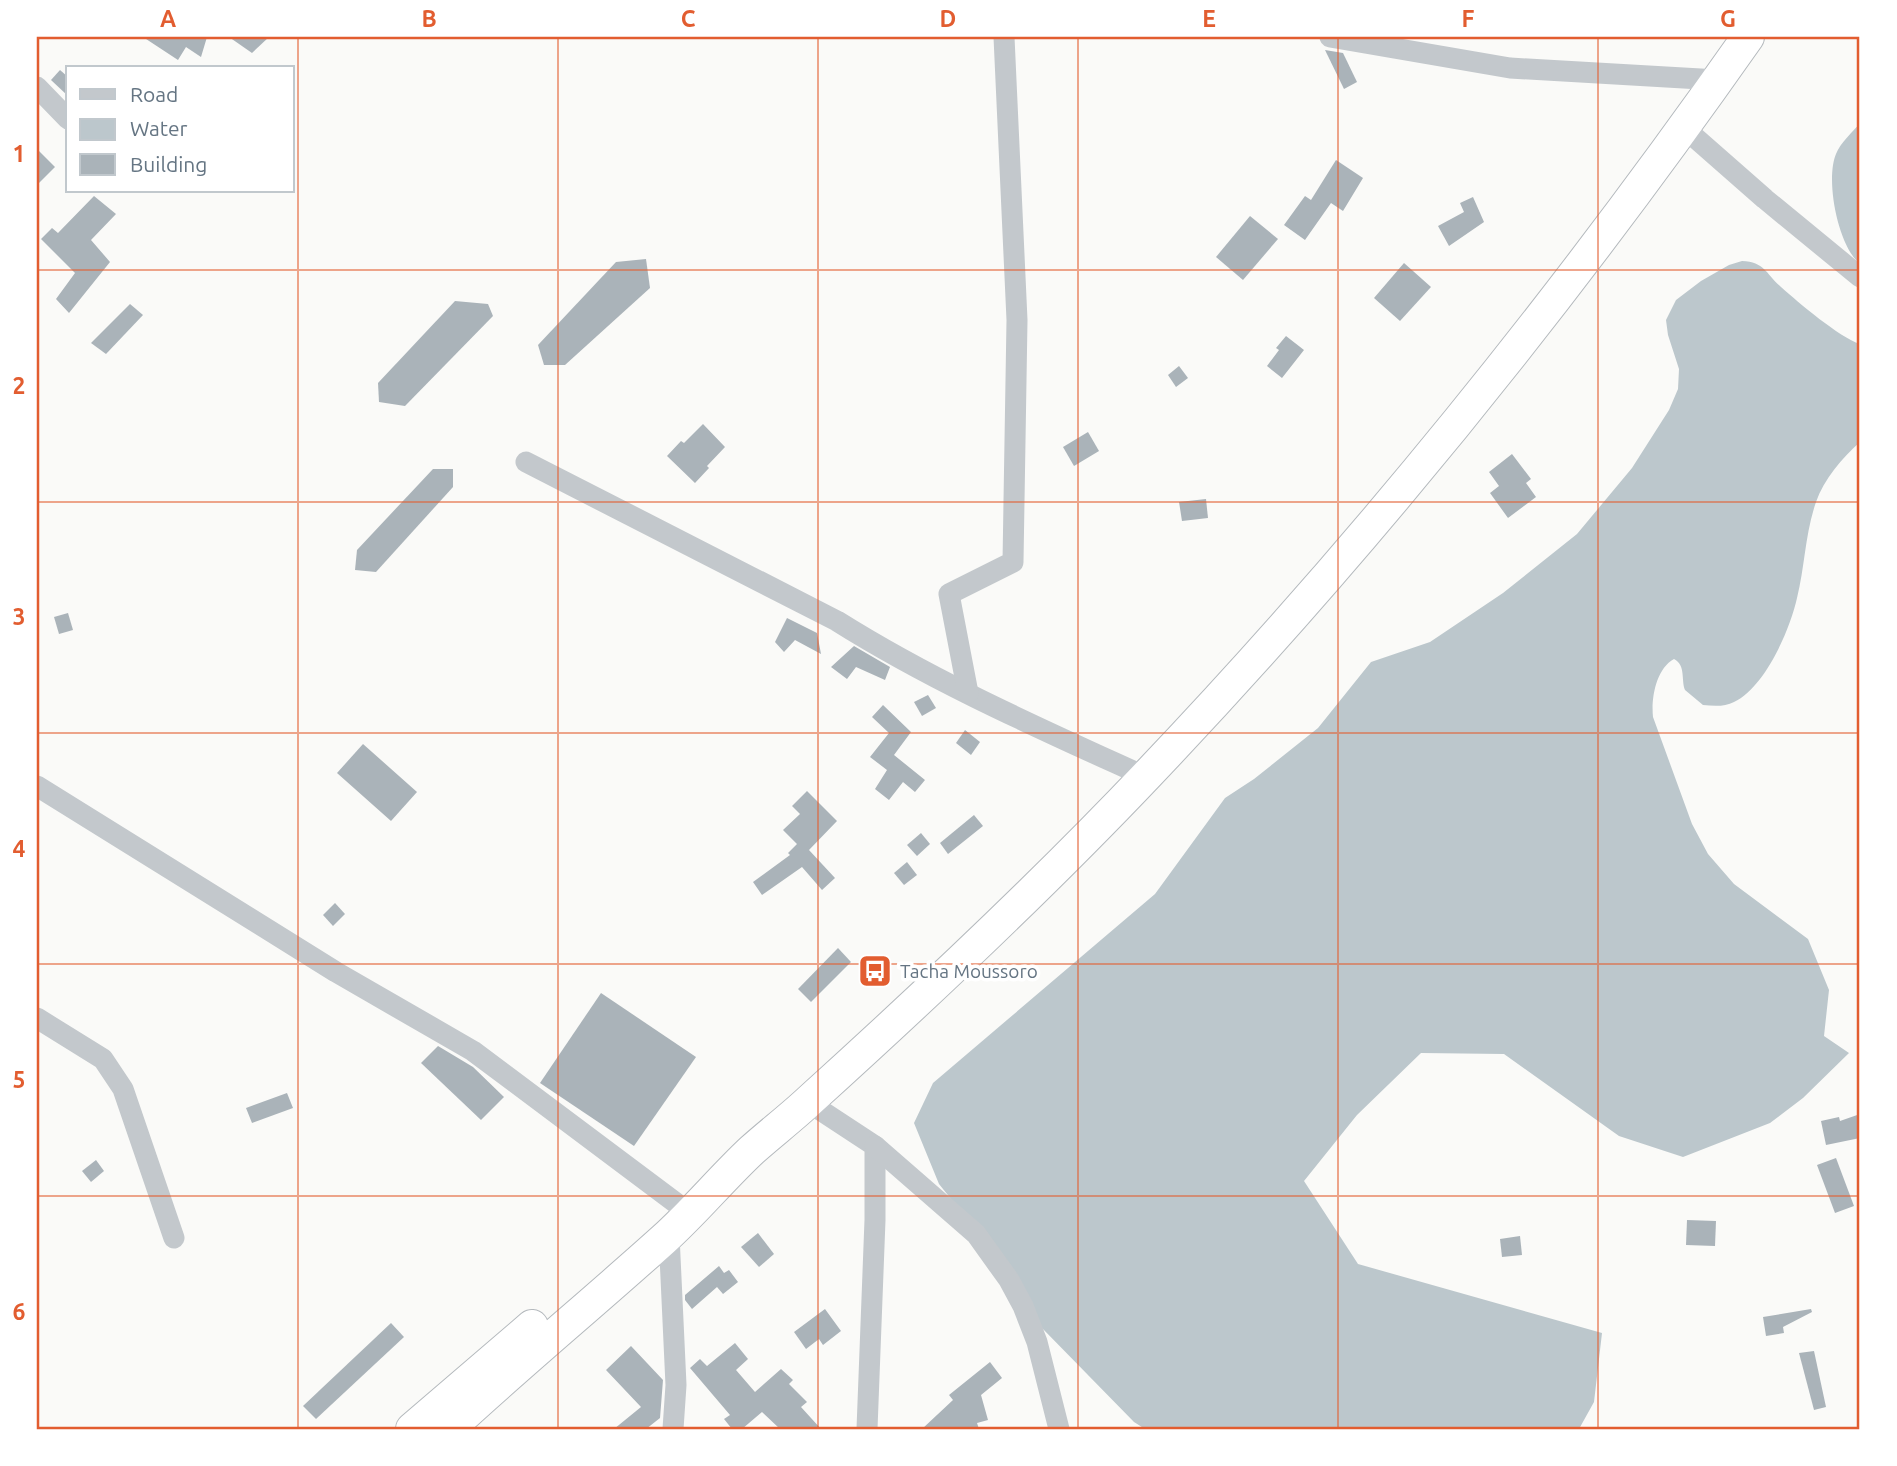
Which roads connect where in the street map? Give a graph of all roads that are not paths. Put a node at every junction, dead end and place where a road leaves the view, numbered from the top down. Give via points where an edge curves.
1 (1004, 37) edge
2 (1330, 37) edge
3 (1748, 37) edge
4 (1718, 80) junction
5 (37, 87) edge
6 (66, 117) edge
7 (1683, 127) junction
8 (1860, 277) edge
9 (526, 462) dead end
10 (968, 693) junction
11 (1146, 776) junction
12 (37, 786) edge
13 (37, 1017) edge
14 (808, 1102) junction
15 (875, 1146) junction
16 (749, 1153) junction
17 (676, 1203) junction
18 (669, 1235) junction
19 (174, 1238) dead end
20 (476, 1418) edge
21 (412, 1429) edge
22 (449, 1429) edge
23 (673, 1429) edge
24 (867, 1429) edge
25 (1059, 1429) edge

1 - 10 street via 1017,320 1013,562 948,594
2 - 4 street via 1510,68
3 - 4 highway
4 - 7 highway
5 - 6 street
7 - 8 street
7 - 11 highway via 1421,467 1261,654
9 - 10 street
10 - 11 street
11 - 14 highway via 942,978
12 - 17 street via 335,972 473,1051
13 - 19 street via 103,1059 123,1089
14 - 15 street
14 - 16 highway
15 - 24 street
15 - 25 street via 976,1234 1009,1280 1037,1342
16 - 17 highway via 699,1183
16 - 18 highway
17 - 21 highway
18 - 20 highway
18 - 23 street via 676,1385
20 - 22 highway

